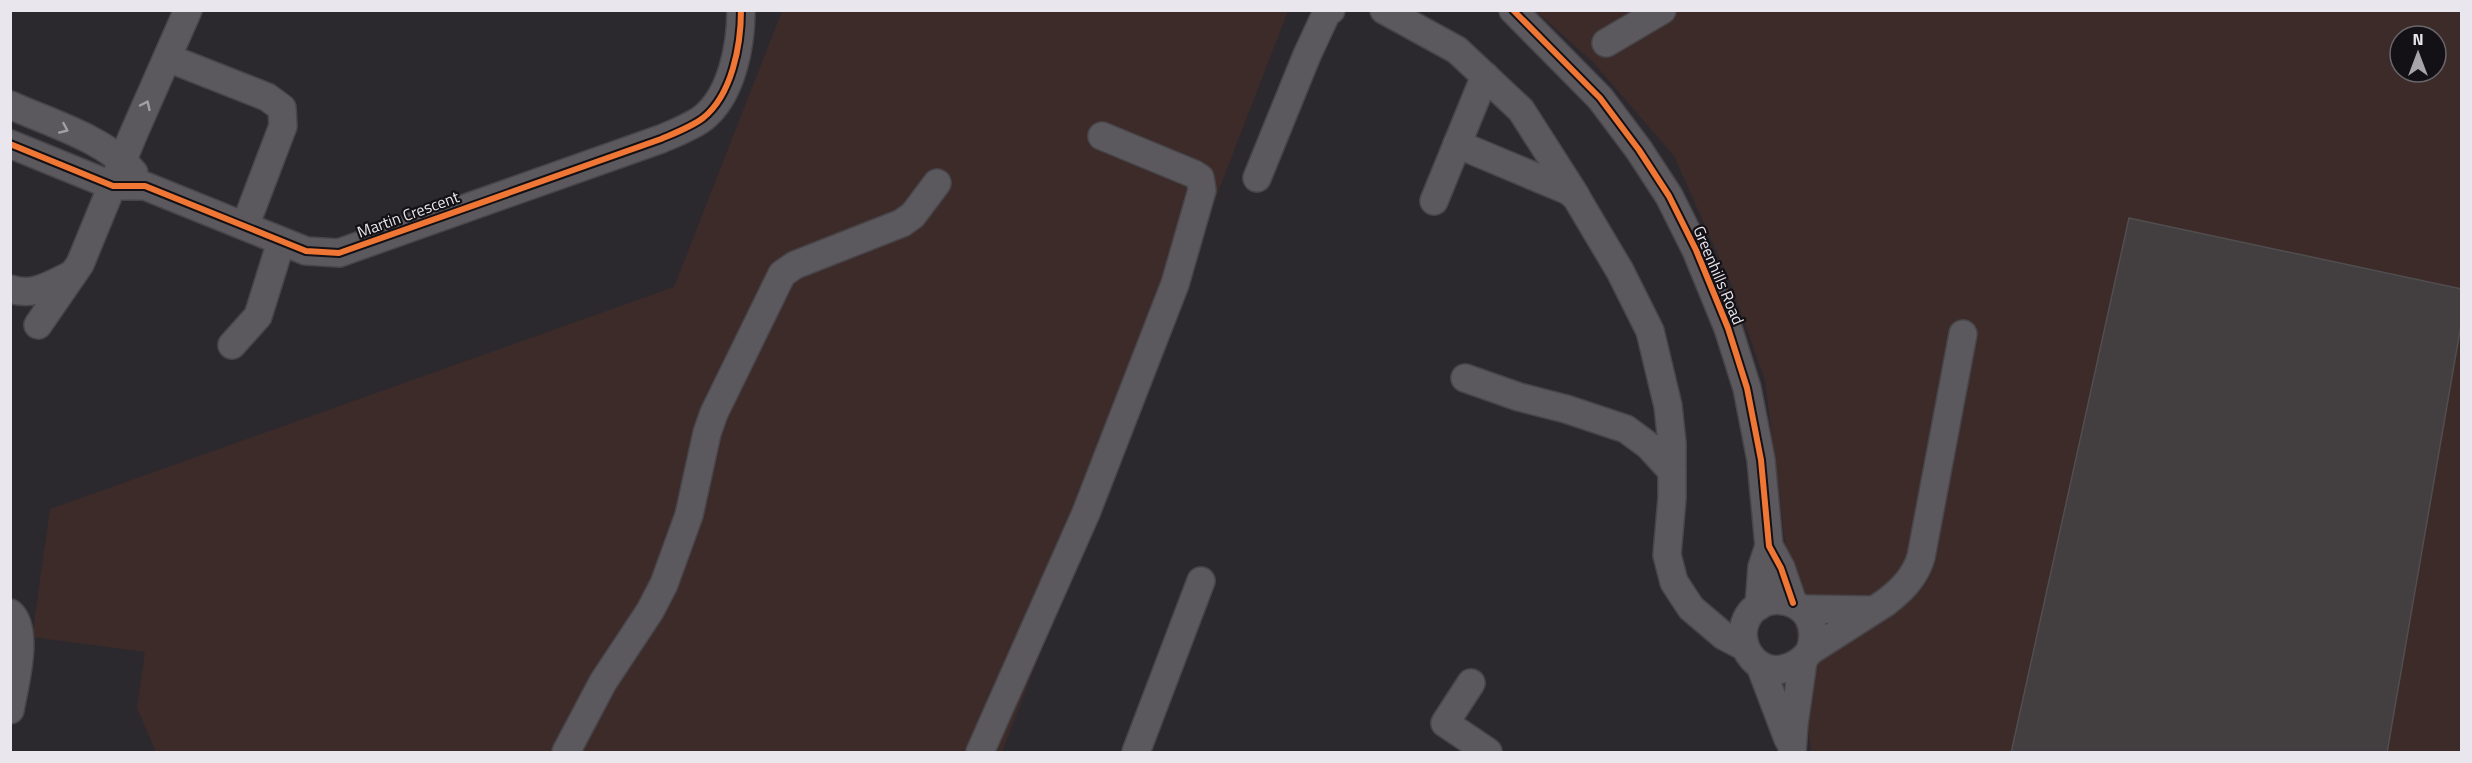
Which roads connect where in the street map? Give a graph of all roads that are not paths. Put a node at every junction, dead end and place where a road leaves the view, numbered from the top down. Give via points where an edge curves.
1 (188, 10) edge
2 (741, 10) edge
3 (1331, 10) edge
4 (1384, 10) edge
5 (1514, 10) edge
6 (1662, 10) edge
7 (1606, 43) dead end
8 (168, 58) junction
9 (1485, 76) junction
10 (10, 105) edge
11 (1102, 136) dead end
12 (10, 144) edge
13 (1457, 144) junction
14 (123, 159) junction
15 (1257, 178) dead end
16 (937, 183) dead end
17 (113, 186) junction
18 (145, 186) junction
19 (1576, 197) junction
20 (1434, 201) dead end
21 (245, 226) junction
22 (280, 242) junction
23 (74, 273) junction
24 (13, 294) edge
25 (38, 325) dead end
26 (1963, 334) dead end
27 (232, 345) dead end
28 (1465, 378) dead end
29 (1672, 471) junction
30 (1769, 546) junction
31 (1201, 581) dead end
32 (1798, 606) junction
33 (1755, 610) junction
34 (1871, 610) junction
35 (10, 613) edge
36 (1698, 613) junction
37 (1753, 656) junction
38 (1807, 656) junction
39 (1471, 683) dead end
40 (10, 710) edge
41 (1792, 752) edge
42 (567, 753) edge
43 (980, 753) edge
44 (1136, 753) edge
45 (1488, 753) edge

1 - 8 street
2 - 22 street, Martin Crescent via 734,62 722,94 711,111 690,126 339,253 306,251
3 - 15 street via 1307,54
4 - 9 street via 1457,50
5 - 30 street, Greenhills Road via 1600,98 1669,196 1696,250 1748,388 1761,460
6 - 7 street
14 -> 8 street
8 - 21 street via 267,97 282,108 280,133
9 - 13 street
9 - 19 street via 1521,110
10 -> 14 street, Martin Crescent
11 - 43 street via 1194,174 1200,178 1202,190 1175,284 1086,513
12 - 17 street, Martin Crescent
13 - 19 street via 1569,190
13 - 20 street
14 - 17 street
14 - 18 street, Martin Crescent
16 - 42 street via 913,215 902,223 795,265 782,274 714,413 689,515 663,585 603,682
17 - 18 street, Martin Crescent
17 - 23 street
18 - 21 street, Martin Crescent
19 - 29 street via 1650,331 1668,406
21 - 22 street, Martin Crescent
22 - 27 street via 258,316
23 - 24 street via 38,290
23 - 25 street
26 - 34 street via 1916,572 1896,594
28 - 29 street via 1626,429
29 - 36 street via 1667,555 1674,582
30 - 32 street, Greenhills Road
30 - 33 street, Greenhills Road
31 - 44 street
32 - 33 street via 1782,600 1770,601
32 - 34 street
32 - 38 street via 1814,629
33 - 36 street
33 - 37 street via 1743,635
34 - 38 street
35 - 40 street via 18,621 20,646
36 - 37 street
37 - 38 street via 1771,670 1782,670 1794,667
37 - 41 street via 1780,713
38 - 41 street
39 - 45 street via 1445,723

